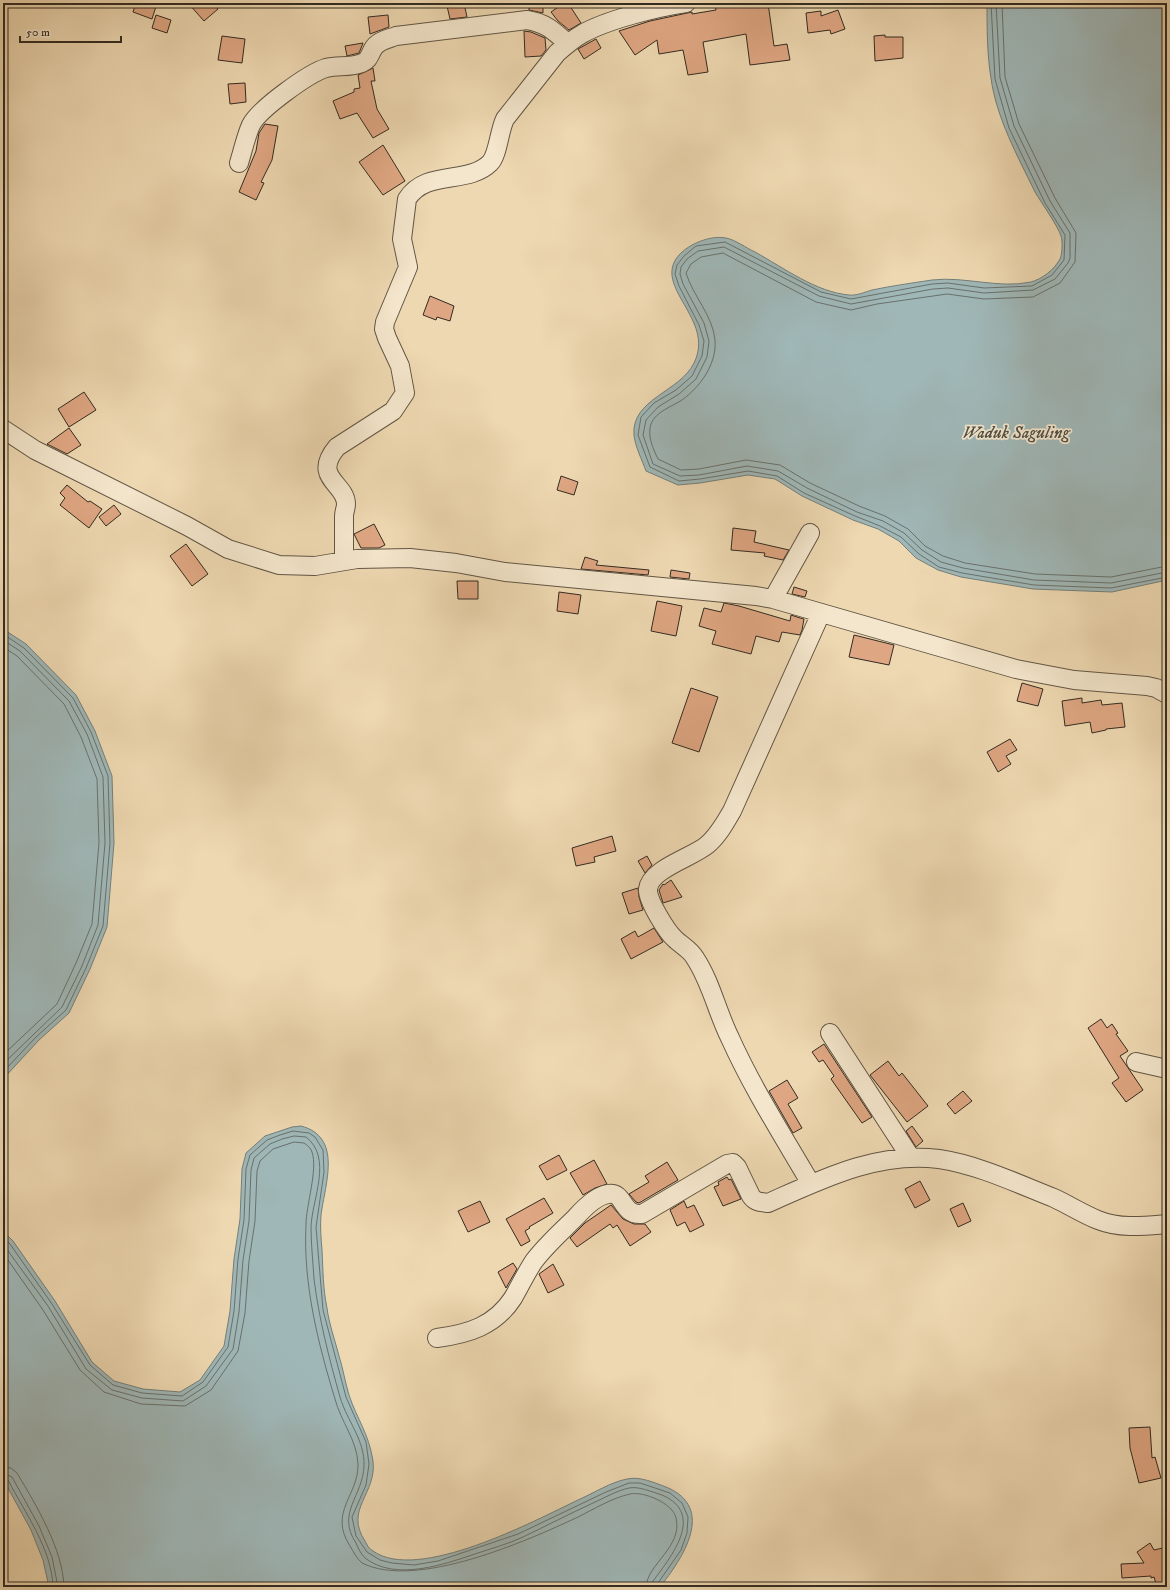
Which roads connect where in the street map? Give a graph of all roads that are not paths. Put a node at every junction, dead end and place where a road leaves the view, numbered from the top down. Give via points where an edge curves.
1 (686, 3) edge
2 (567, 43) junction
3 (239, 163) dead end
4 (3, 429) edge
5 (810, 533) dead end
6 (344, 560) junction
7 (774, 599) junction
8 (821, 613) junction
9 (1167, 694) edge
10 (830, 1033) dead end
11 (1136, 1062) dead end
12 (1167, 1069) edge
13 (911, 1158) junction
14 (811, 1184) junction
15 (1167, 1224) edge
16 (437, 1338) dead end

1 - 2 street via 596,28
2 - 3 street via 540,22 527,20 403,35 382,41 373,48 369,59 364,62 353,66 326,68 270,104 251,125
2 - 6 street via 505,119 491,162 471,172 423,184 410,193 407,199 402,239 408,267 384,329 400,366 405,393 393,411 337,447 328,462 328,474 342,492 346,503
4 - 6 street via 35,450 240,554 279,565 315,566
5 - 7 street
6 - 7 street via 410,558 505,572
7 - 8 street
8 - 9 street via 1016,669 1074,680 1147,686
8 - 14 street via 732,811 720,831 707,845 662,871 652,880 648,889 651,901 664,925 674,938 694,955 702,969 736,1052
10 - 13 street
11 - 12 street
13 - 14 street via 866,1164
13 - 15 street via 939,1159 1000,1176 1066,1203 1098,1220 1141,1227
14 - 16 street via 768,1203 760,1202 751,1196 737,1166 733,1163 727,1164 642,1214 628,1212 621,1199 614,1194 608,1194 596,1199 545,1248 534,1261 512,1300 497,1316 481,1327 461,1335

